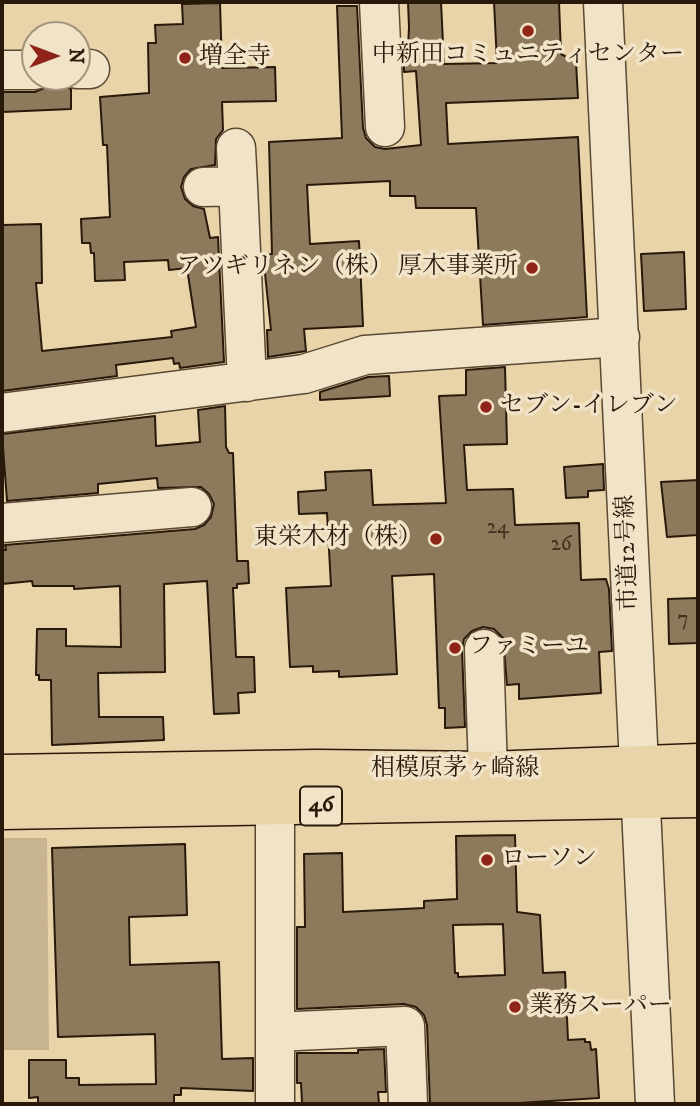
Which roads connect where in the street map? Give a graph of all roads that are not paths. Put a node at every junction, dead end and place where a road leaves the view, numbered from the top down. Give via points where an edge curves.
1 (379, 2) edge
2 (603, 2) edge
3 (2, 70) edge
4 (21, 70) edge
5 (385, 127) dead end
6 (236, 148) dead end
7 (620, 337) junction
8 (247, 382) junction
9 (2, 413) edge
10 (191, 507) dead end
11 (2, 523) edge
12 (484, 649) dead end
13 (698, 763) edge
14 (488, 771) junction
15 (2, 775) edge
16 (639, 783) junction
17 (698, 798) edge
18 (275, 806) junction
19 (2, 810) edge
20 (275, 1032) junction
21 (275, 1104) edge
22 (408, 1104) edge
23 (655, 1104) edge

1 - 5 street
2 - 7 street, 市道12号線
3 - 4 street
6 - 8 street via 221,187
7 - 8 street via 365,355 304,374
7 - 16 street, 市道12号線
8 - 9 street
10 - 11 street
12 - 14 street
13 - 16 main road, 相模原茅ヶ崎線 / 46
14 - 15 main road, 相模原茅ヶ崎線 / 46
14 - 16 main road, 相模原茅ヶ崎線 / 46
16 - 17 main road, 相模原茅ヶ崎線 / 46
16 - 18 main road, 相模原茅ヶ崎線 / 46
16 - 23 street, 市道12号線
18 - 19 main road, 相模原茅ヶ崎線 / 46
18 - 20 street
20 - 21 street
20 - 22 street via 405,1026

